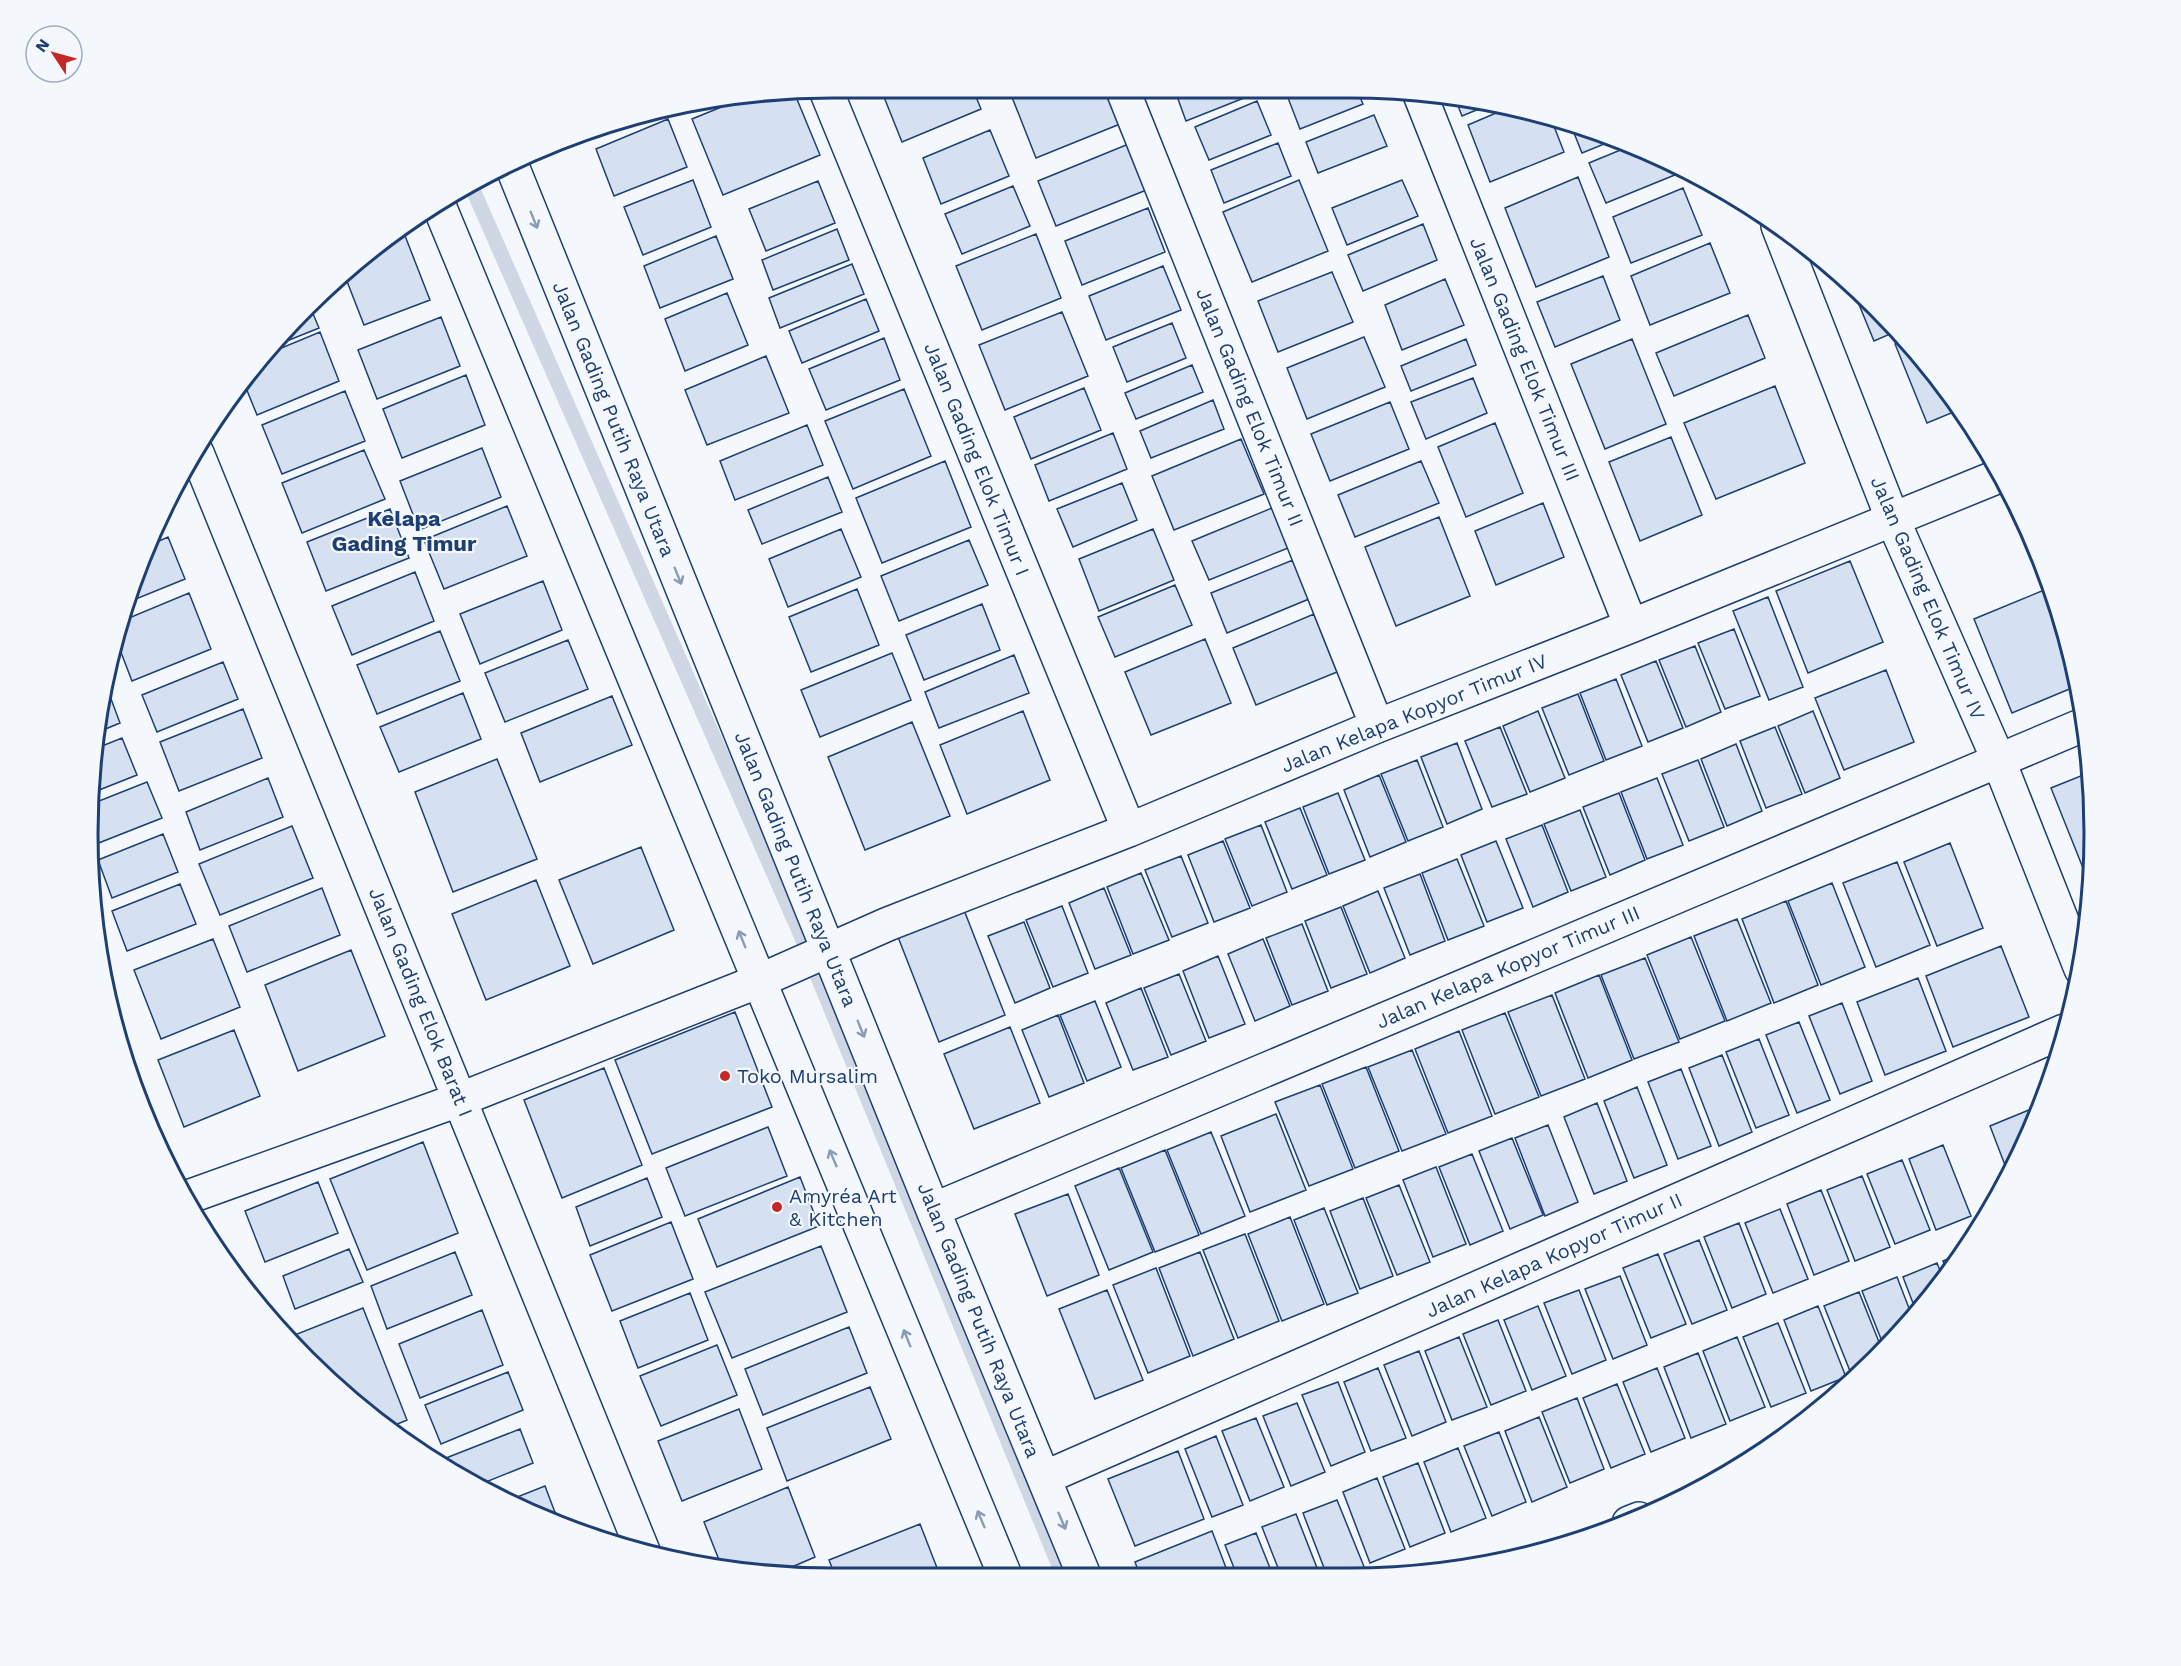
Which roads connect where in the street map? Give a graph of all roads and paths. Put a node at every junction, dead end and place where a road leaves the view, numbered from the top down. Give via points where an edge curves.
1 (829, 98) edge
2 (1126, 98) edge
3 (1423, 102) edge
4 (514, 170) edge
5 (441, 211) edge
6 (1783, 240) edge
7 (200, 459) edge
8 (1992, 479) edge
9 (1893, 520) junction
10 (1631, 626) junction
11 (1377, 726) junction
12 (2075, 728) edge
13 (1998, 759) junction
14 (1129, 830) junction
15 (2073, 950) edge
16 (824, 952) junction
17 (764, 979) junction
18 (2055, 1034) edge
19 (461, 1099) junction
20 (193, 1195) edge
21 (933, 1210) junction
22 (1044, 1478) junction
23 (639, 1542) edge
24 (1002, 1568) edge
25 (1081, 1568) edge

1 - 14 street, Jalan Gading Elok Timur I
2 - 11 street, Jalan Gading Elok Timur II
3 - 10 street, Jalan Gading Elok Timur III
4 -> 16 street, Jalan Gading Putih Raya Utara
17 -> 5 street
6 - 9 street, Jalan Gading Elok Timur IV
7 - 19 street, Jalan Gading Elok Barat I
8 - 9 street, Jalan Kelapa Kopyor Timur IV
9 - 10 street, Jalan Kelapa Kopyor Timur IV
9 - 13 street, Jalan Gading Elok Timur IV
10 - 11 street, Jalan Kelapa Kopyor Timur IV
11 - 14 street, Jalan Kelapa Kopyor Timur IV
12 - 13 street, Jalan Kelapa Kopyor Timur III
13 - 15 street, Jalan Gading Elok Timur IV
13 - 21 street, Jalan Kelapa Kopyor Timur III
14 - 16 street, Jalan Kelapa Kopyor Timur IV
16 - 17 street, Jalan Kelapa Kopyor Timur IV
16 -> 21 street, Jalan Gading Putih Raya Utara
17 - 19 street, Jalan Kelapa Kopyor Timur IV
24 -> 17 street
18 - 22 street, Jalan Kelapa Kopyor Timur II
19 - 20 street, Jalan Kelapa Kopyor Timur IV
19 - 23 street, Jalan Gading Elok Barat I
21 - 22 street, Jalan Gading Putih Raya Utara
22 -> 25 street, Jalan Gading Putih Raya Utara

